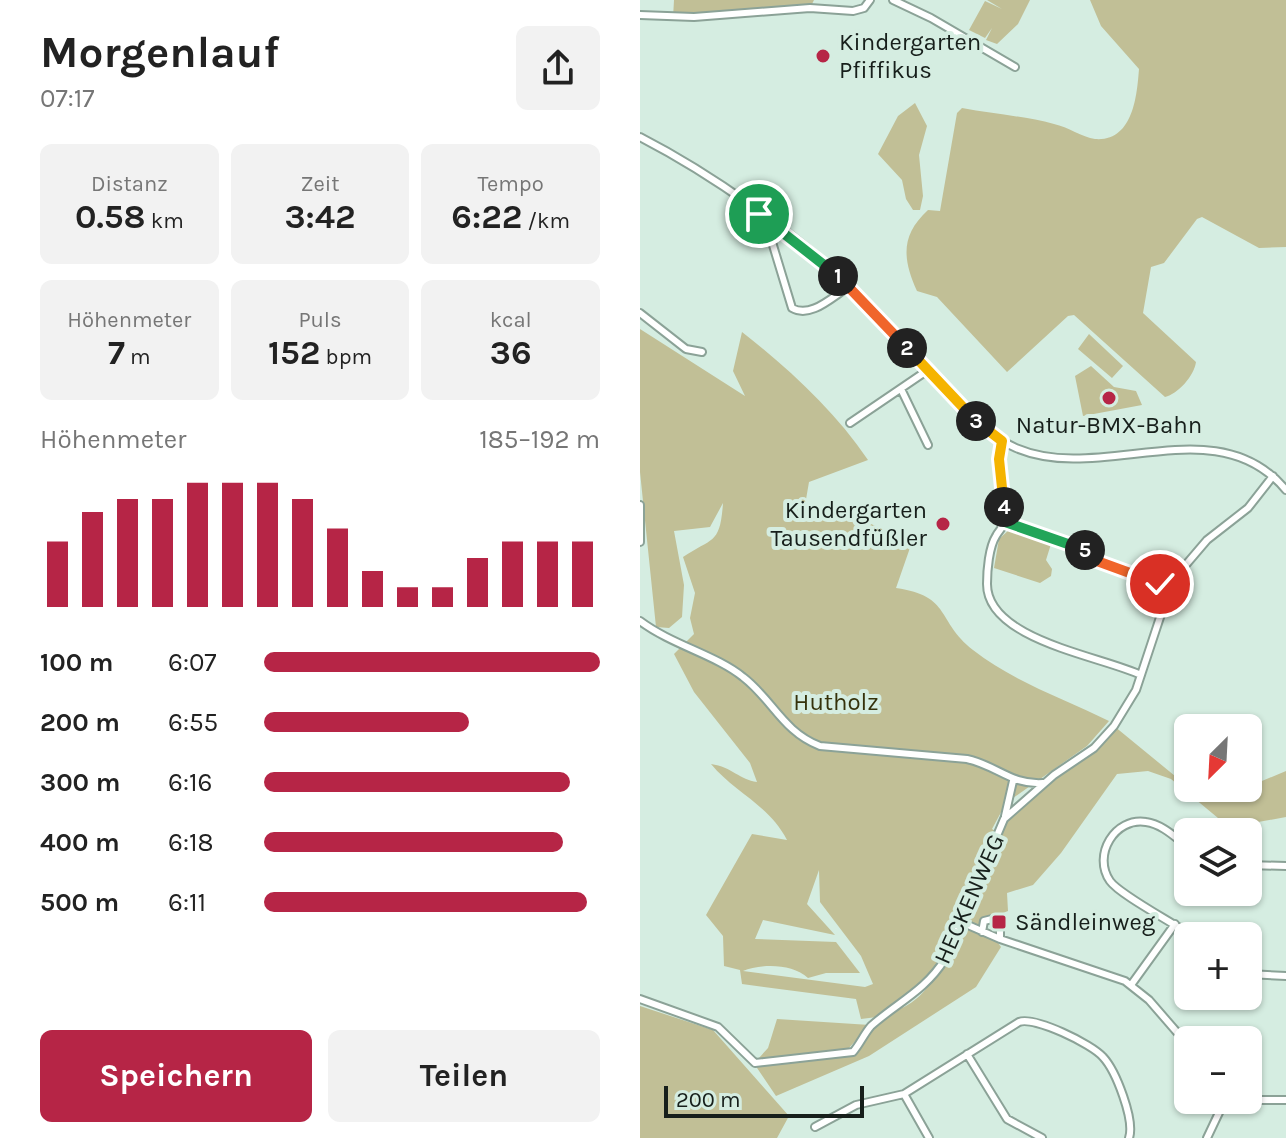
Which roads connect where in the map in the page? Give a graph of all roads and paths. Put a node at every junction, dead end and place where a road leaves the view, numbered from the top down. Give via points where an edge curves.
1 (867, 0) edge
2 (893, 0) edge
3 (846, 2) edge
4 (841, 8) junction
5 (640, 15) edge
6 (1015, 67) dead end
7 (640, 137) edge
8 (776, 226) junction
9 (850, 286) junction
10 (640, 313) edge
11 (702, 352) dead end
12 (928, 370) junction
13 (901, 389) junction
14 (850, 423) dead end
15 (1002, 441) junction
16 (928, 445) dead end
17 (1273, 476) junction
18 (1286, 490) edge
19 (640, 505) edge
20 (1005, 522) junction
21 (640, 542) edge
22 (1169, 588) junction
23 (640, 621) edge
24 (1141, 675) junction
25 (1013, 781) junction
26 (1045, 783) junction
27 (1004, 819) junction
28 (1174, 838) edge
29 (1262, 865) edge
30 (1286, 866) edge
31 (961, 922) junction
32 (1174, 923) edge
33 (1174, 925) edge
34 (982, 932) junction
35 (1000, 939) junction
36 (1262, 975) edge
37 (1286, 976) edge
38 (1131, 985) junction
39 (640, 999) edge
40 (1174, 1030) edge
41 (967, 1054) junction
42 (904, 1094) junction
43 (1262, 1100) edge
44 (1286, 1100) edge
45 (1218, 1114) edge
46 (815, 1127) dead end
47 (929, 1138) edge
48 (1042, 1138) edge
49 (1129, 1138) edge
50 (1207, 1138) edge

1 - 4 street via 859,11
2 - 6 street
3 - 4 street
4 - 5 street
7 - 8 street
8 - 9 street
8 - 9 street via 772,242 792,308 811,310
9 - 12 street
10 - 11 street via 686,349
12 - 13 street
12 - 15 street via 970,416
13 - 14 street
13 - 16 street
15 - 17 street via 1049,457 1215,450 1244,456
15 - 20 street
17 - 18 street
17 - 22 street, HECKENWEG via 1248,508 1198,549
19 - 21 street
20 - 22 street
20 - 24 street via 993,543 986,586 1002,617 1065,650
22 - 24 street, HECKENWEG
23 - 25 street via 679,647 744,677 778,718 808,741 967,759
24 - 26 street, HECKENWEG via 1114,726 1094,748
25 - 26 street
25 - 27 street
26 - 27 street, HECKENWEG
27 - 31 street, HECKENWEG
28 - 32 street via 1138,821 1117,829 1104,856 1106,875 1115,887
29 - 30 street
31 - 34 street
31 - 39 street, HECKENWEG via 927,984 870,1027 857,1048 847,1053 755,1063 718,1027
33 - 38 street
34 - 35 street
34 - 35 street via 984,921 992,919
35 - 38 street
36 - 37 street
38 - 40 street
41 - 42 street
41 - 48 street via 1007,1119
41 - 49 street via 1026,1020 1096,1051 1107,1062 1131,1117
42 - 46 street via 856,1105
42 - 47 street
43 - 44 street
45 - 50 street

